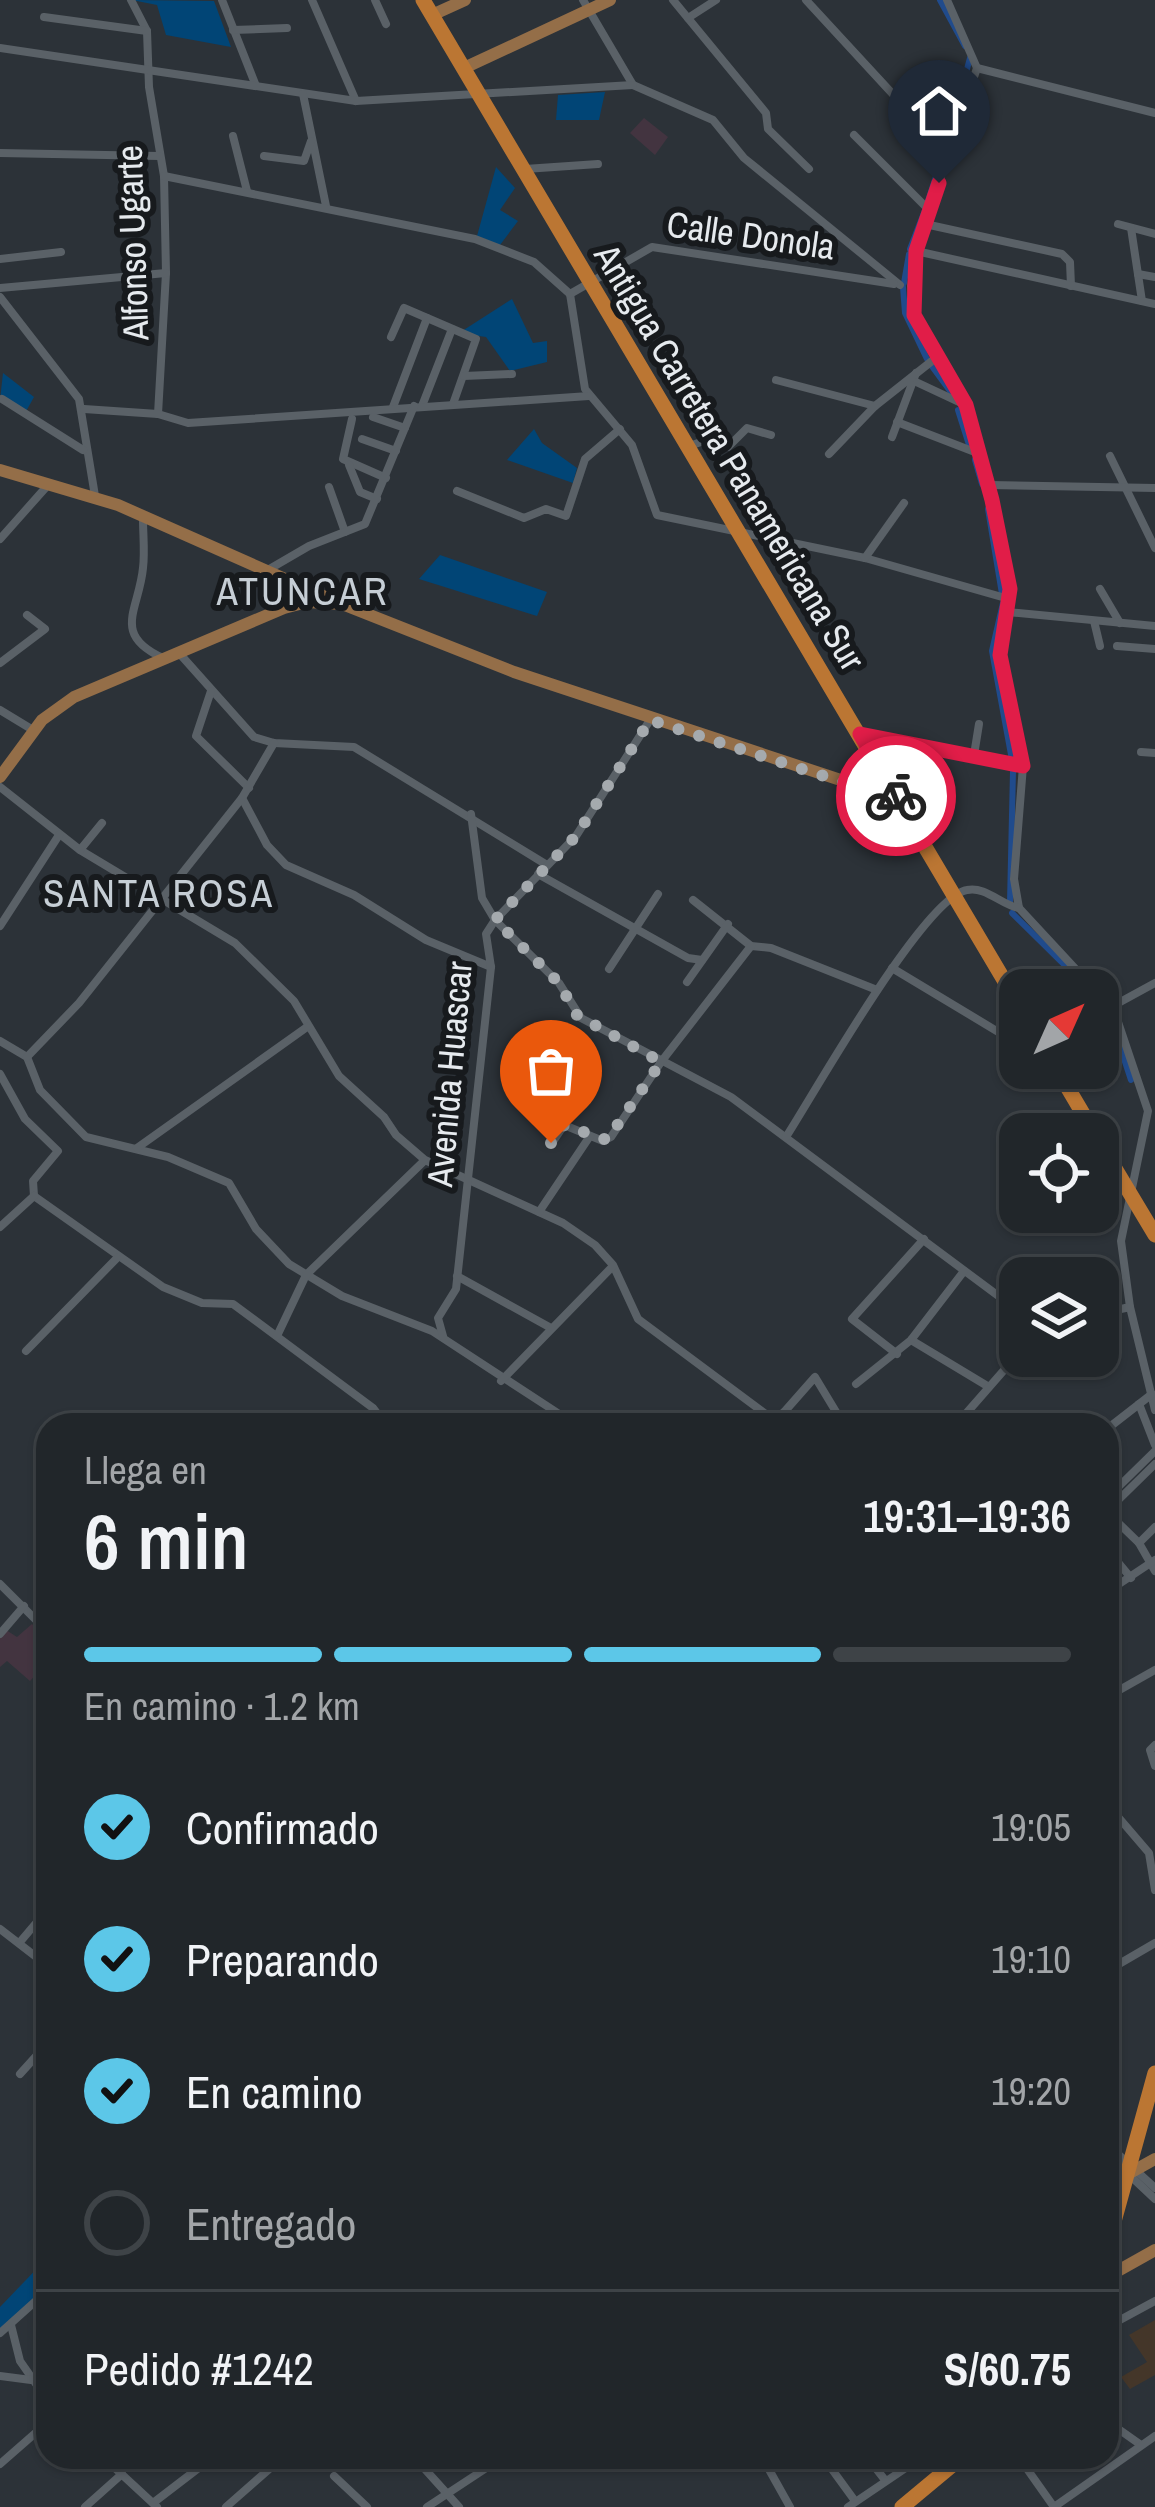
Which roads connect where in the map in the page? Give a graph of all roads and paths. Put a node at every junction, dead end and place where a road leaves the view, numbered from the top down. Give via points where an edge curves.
1 (131, 0) edge
2 (222, 0) edge
3 (312, 0) edge
4 (375, 0) edge
5 (465, 0) edge
6 (610, 0) edge
7 (673, 0) edge
8 (716, 0) edge
9 (806, 0) edge
10 (947, 0) edge
11 (585, 5) edge
12 (427, 7) edge
13 (44, 17) dead end
14 (688, 18) junction
15 (386, 24) dead end
16 (287, 28) dead end
17 (233, 30) junction
18 (147, 31) junction
19 (0, 48) edge
20 (464, 68) junction
21 (977, 68) junction
22 (148, 70) junction
23 (633, 85) junction
24 (257, 88) junction
25 (303, 94) junction
26 (481, 96) junction
27 (356, 101) junction
28 (1155, 113) edge
29 (854, 135) dead end
30 (233, 136) dead end
31 (312, 140) junction
32 (0, 153) edge
33 (949, 155) junction
34 (159, 156) junction
35 (264, 156) dead end
36 (598, 164) dead end
37 (524, 169) junction
38 (809, 169) dead end
39 (164, 176) junction
40 (247, 191) junction
41 (326, 206) junction
42 (930, 211) junction
43 (925, 224) junction
44 (1118, 224) dead end
45 (1131, 228) junction
46 (1155, 234) edge
47 (916, 251) junction
48 (61, 252) dead end
49 (0, 259) edge
50 (166, 273) junction
51 (1138, 274) junction
52 (1155, 277) edge
53 (593, 285) junction
54 (906, 286) junction
55 (1071, 286) junction
56 (0, 288) edge
57 (570, 294) junction
58 (0, 297) edge
59 (1142, 301) junction
60 (1155, 304) edge
61 (427, 318) junction
62 (452, 328) junction
63 (391, 337) dead end
64 (937, 357) junction
65 (512, 374) dead end
66 (464, 376) junction
67 (915, 377) junction
68 (776, 380) dead end
69 (590, 396) junction
70 (2, 399) edge
71 (453, 404) junction
72 (966, 405) junction
73 (418, 406) junction
74 (875, 406) junction
75 (393, 407) junction
76 (84, 409) junction
77 (158, 414) junction
78 (373, 417) dead end
79 (352, 419) dead end
80 (897, 422) junction
81 (405, 428) junction
82 (620, 430) junction
83 (771, 435) dead end
84 (892, 437) dead end
85 (362, 439) dead end
86 (689, 446) junction
87 (85, 451) junction
88 (396, 451) junction
89 (829, 454) dead end
90 (980, 454) junction
91 (1110, 456) dead end
92 (349, 464) junction
93 (5, 471) edge
94 (386, 478) junction
95 (49, 484) junction
96 (988, 485) junction
97 (329, 487) dead end
98 (1126, 488) junction
99 (1155, 488) edge
100 (458, 491) dead end
101 (95, 496) junction
102 (377, 499) junction
103 (904, 503) dead end
104 (143, 519) junction
105 (740, 531) junction
106 (344, 532) junction
107 (0, 539) edge
108 (1155, 548) edge
109 (865, 558) junction
110 (263, 573) junction
111 (1100, 589) dead end
112 (302, 596) junction
113 (1009, 599) junction
114 (1007, 612) junction
115 (27, 615) dead end
116 (1094, 622) junction
117 (1120, 623) junction
118 (1155, 626) edge
119 (1100, 646) dead end
120 (1117, 646) dead end
121 (1155, 649) edge
122 (178, 652) junction
123 (163, 658) junction
124 (0, 663) edge
125 (212, 690) junction
126 (0, 710) edge
127 (650, 720) junction
128 (979, 724) dead end
129 (33, 730) junction
130 (860, 734) junction
131 (274, 743) junction
132 (1141, 752) dead end
133 (1155, 753) edge
134 (974, 755) junction
135 (1023, 766) junction
136 (0, 777) edge
137 (0, 787) edge
138 (249, 788) junction
139 (242, 798) junction
140 (898, 800) junction
141 (471, 814) junction
142 (102, 823) dead end
143 (58, 835) junction
144 (80, 850) junction
145 (547, 865) junction
146 (538, 874) junction
147 (658, 894) dead end
148 (955, 896) junction
149 (161, 898) junction
150 (693, 900) dead end
151 (1019, 908) junction
152 (495, 920) junction
153 (728, 924) junction
154 (0, 926) edge
155 (637, 928) junction
156 (751, 946) junction
157 (702, 959) junction
158 (491, 967) junction
159 (892, 968) junction
160 (609, 969) dead end
161 (1076, 969) edge
162 (999, 971) edge
163 (687, 982) dead end
164 (1155, 983) edge
165 (877, 990) junction
166 (1119, 1003) edge
167 (307, 1027) junction
168 (1119, 1027) edge
169 (999, 1032) edge
170 (0, 1041) edge
171 (27, 1057) junction
172 (661, 1062) junction
173 (0, 1074) edge
174 (1152, 1109) edge
175 (590, 1136) junction
176 (786, 1137) junction
177 (551, 1143) dead end
178 (136, 1149) junction
179 (424, 1160) junction
180 (1119, 1175) edge
181 (471, 1186) junction
182 (1131, 1195) junction
183 (34, 1196) junction
184 (539, 1212) junction
185 (0, 1227) edge
186 (1155, 1235) edge
187 (923, 1239) junction
188 (117, 1258) junction
189 (614, 1265) junction
190 (964, 1271) junction
191 (306, 1275) junction
192 (458, 1276) junction
193 (999, 1297) edge
194 (1130, 1307) junction
195 (1119, 1309) edge
196 (551, 1328) junction
197 (277, 1336) junction
198 (444, 1339) junction
199 (911, 1340) junction
200 (26, 1351) dead end
201 (897, 1354) junction
202 (999, 1376) edge
203 (502, 1381) junction
204 (856, 1384) dead end
205 (989, 1388) junction
206 (1152, 1388) edge
207 (1139, 1405) junction
208 (1155, 1410) edge
209 (377, 1413) edge
210 (556, 1413) edge
211 (776, 1413) edge
212 (783, 1413) edge
213 (837, 1413) edge
214 (967, 1413) edge
215 (1119, 1421) edge
216 (1155, 1448) edge
217 (1155, 1464) edge
218 (1119, 1486) edge
219 (1119, 1500) edge
220 (1119, 1524) edge
221 (1155, 1527) edge
222 (1139, 1543) junction
223 (1119, 1564) edge
224 (1154, 1565) edge
225 (1131, 1578) junction
226 (0, 1584) edge
227 (1119, 1585) edge
228 (24, 1606) junction
229 (36, 1619) edge
230 (0, 1634) edge
231 (1155, 1670) edge
232 (1119, 1690) edge
233 (1155, 1745) edge
234 (1155, 1766) edge
235 (1119, 1815) edge
236 (1154, 1862) edge
237 (1155, 1890) edge
238 (36, 1924) edge
239 (0, 1929) edge
240 (20, 1942) junction
241 (1155, 1943) edge
242 (36, 1956) edge
243 (1119, 1964) edge
244 (36, 2056) edge
245 (1155, 2073) edge
246 (20, 2074) dead end
247 (1119, 2157) edge
248 (1155, 2159) edge
249 (1119, 2162) edge
250 (1131, 2170) junction
251 (1119, 2178) edge
252 (1155, 2188) edge
253 (1155, 2199) edge
254 (1119, 2208) edge
255 (1155, 2250) edge
256 (1119, 2271) edge
257 (1155, 2300) edge
258 (36, 2301) edge
259 (1119, 2320) edge
260 (10, 2325) junction
261 (0, 2333) edge
262 (0, 2377) edge
263 (31, 2380) junction
264 (36, 2386) edge
265 (1119, 2429) edge
266 (36, 2432) edge
267 (1155, 2436) edge
268 (1141, 2445) junction
269 (1119, 2461) edge
270 (0, 2464) edge
271 (116, 2469) edge
272 (198, 2469) edge
273 (269, 2469) edge
274 (428, 2469) edge
275 (485, 2469) edge
276 (769, 2469) edge
277 (830, 2469) edge
278 (876, 2469) edge
279 (903, 2469) edge
280 (948, 2469) edge
281 (1027, 2469) edge
282 (1107, 2469) edge
283 (122, 2474) junction
284 (334, 2476) dead end
285 (885, 2480) junction
286 (448, 2493) junction
287 (851, 2504) edge
288 (155, 2505) edge
289 (85, 2507) edge
290 (226, 2507) edge
291 (367, 2507) edge
292 (427, 2507) edge
293 (458, 2507) edge
294 (790, 2507) edge
295 (902, 2507) edge
296 (1054, 2507) edge

1 - 18 street
2 - 17 street
3 - 27 street
4 - 15 street
5 - 12 main road
6 - 11 main road
7 - 14 street
8 - 14 street
9 - 33 street
10 - 21 street
11 - 20 main road
11 - 23 street
12 - 20 highway, Antigua Carretera Panamericana Sur
13 - 18 street
14 - 38 street via 766,113 771,133
16 - 17 street
17 - 24 street
18 - 22 street, Alfonso Ugarte
19 - 22 street
20 - 26 highway, Antigua Carretera Panamericana Sur
21 - 28 street
21 - 33 street
22 - 24 street
22 - 34 street, Alfonso Ugarte
23 - 26 street
23 - 54 street via 713,120 744,158
24 - 25 street
25 - 27 street
25 - 31 street
26 - 27 street
26 - 37 highway, Antigua Carretera Panamericana Sur
29 - 42 street
30 - 40 street
31 - 35 street via 304,161
31 - 41 street
32 - 34 street
33 - 42 street
34 - 39 street, Alfonso Ugarte
36 - 37 street
37 - 53 highway, Antigua Carretera Panamericana Sur
39 - 40 street
39 - 50 street, Alfonso Ugarte
40 - 41 street
41 - 57 street via 500,247 534,262
42 - 43 street
43 - 47 street
43 - 55 street via 1066,256
44 - 45 street
45 - 46 street
45 - 51 street
47 - 54 street
47 - 55 street
48 - 49 street
50 - 56 street
50 - 77 street, Alfonso Ugarte
51 - 52 street
51 - 59 street
53 - 54 street, Calle Donola via 658,247
53 - 57 street, Calle Donola
53 - 86 highway, Antigua Carretera Panamericana Sur
54 - 64 street
55 - 59 street
57 - 69 street
58 - 76 street
59 - 60 street
61 - 62 street
61 - 63 street via 402,308
61 - 75 street
62 - 66 street via 477,340
62 - 73 street
64 - 67 street
64 - 72 street
65 - 66 street
66 - 71 street
67 - 72 street
67 - 74 street
67 - 80 street
68 - 74 street
69 - 71 street
69 - 82 street
70 - 87 street
71 - 73 street
72 - 90 street
73 - 75 street
73 - 81 street
74 - 89 street
75 - 77 street via 188,424
76 - 77 street
76 - 87 street
78 - 81 street
79 - 92 street via 343,456
80 - 84 street
80 - 90 street
81 - 88 street
82 - 100 street via 585,459 566,516 546,508 527,518
82 - 105 street via 657,515
83 - 86 street via 747,428 728,447
85 - 88 street
86 - 105 highway, Antigua Carretera Panamericana Sur
87 - 101 street
88 - 94 street
90 - 96 street
91 - 98 street
92 - 94 street
92 - 102 street via 360,491
93 - 95 main road
94 - 102 street
95 - 101 main road
95 - 107 street
96 - 98 street
96 - 113 street
97 - 106 street
98 - 99 street
98 - 108 street
101 - 104 main road
102 - 106 street via 365,524
103 - 109 street
104 - 110 main road
104 - 123 street via 132,631 137,644
105 - 109 street
105 - 130 highway, Antigua Carretera Panamericana Sur
106 - 110 street
109 - 113 street
110 - 112 main road
111 - 117 street
112 - 122 main road
112 - 127 main road
113 - 114 street
114 - 116 street
114 - 135 street via 1000,655
115 - 124 street via 45,629
116 - 117 street
116 - 119 street
117 - 118 street
120 - 121 street
122 - 123 main road
122 - 125 street
123 - 129 main road via 74,697
125 - 131 street via 236,722
125 - 138 street via 196,736
126 - 129 street
127 - 140 main road
127 - 145 street via 596,808
128 - 134 street
129 - 136 main road
130 - 134 street
130 - 140 highway, Antigua Carretera Panamericana Sur
131 - 138 street
131 - 141 street via 354,747
132 - 133 street
134 - 135 street
135 - 151 street
137 - 143 street
138 - 139 street
139 - 149 street
139 - 158 street via 286,865
140 - 148 highway, Antigua Carretera Panamericana Sur
141 - 145 street
141 - 152 street, Avenida Huascar via 484,906
142 - 144 street
143 - 144 street
143 - 154 street
144 - 149 street
145 - 146 street
146 - 152 street
146 - 155 street
147 - 155 street
148 - 151 street via 976,890
148 - 159 street
148 - 162 highway, Antigua Carretera Panamericana Sur
149 - 167 street via 235,943 294,1001
149 - 171 street
150 - 153 street
151 - 161 street
152 - 158 street, Avenida Huascar via 487,934
152 - 172 street via 559,983 577,1015
153 - 156 street
153 - 157 street
155 - 157 street
155 - 160 street
156 - 165 street
156 - 172 street
157 - 163 street
158 - 181 street, Avenida Huascar
159 - 165 street
159 - 169 street
164 - 166 street
165 - 176 street
167 - 178 street
167 - 179 street via 338,1076
168 - 174 street
170 - 171 street
171 - 178 street via 40,1090 71,1126
172 - 175 street via 611,1137
172 - 176 street via 731,1097
173 - 183 street via 25,1119 58,1151 33,1181
174 - 182 street
175 - 177 street via 564,1125
175 - 184 street
176 - 187 street
178 - 191 street via 229,1183 256,1229
179 - 181 street
179 - 191 street
180 - 182 highway
181 - 184 street
181 - 192 street, Avenida Huascar
182 - 186 highway
182 - 194 street via 1120,1241
183 - 185 street
183 - 188 street
184 - 189 street
187 - 190 street
187 - 201 street via 852,1319
188 - 197 street via 163,1288 232,1304
188 - 200 street
189 - 196 street
189 - 211 street via 638,1319
190 - 193 street
190 - 199 street
191 - 197 street
191 - 198 street
192 - 196 street
192 - 198 street, Avenida Huascar via 440,1311
194 - 195 street
194 - 206 street
196 - 203 street
197 - 209 street
198 - 203 street
199 - 201 street
199 - 205 street
201 - 204 street
202 - 205 street
203 - 210 street
205 - 214 street
206 - 207 street
206 - 208 street
207 - 215 street
207 - 216 street
212 - 213 street via 812,1379
216 - 218 street
217 - 219 street
220 - 222 street
221 - 222 street
222 - 224 street
223 - 225 street
224 - 225 street
225 - 227 street
226 - 228 street
228 - 229 street
228 - 230 street
231 - 232 street
233 - 234 street
235 - 236 street
236 - 237 street
238 - 240 street
239 - 240 street
240 - 242 street
241 - 243 street
244 - 246 street
245 - 250 highway
247 - 250 street
248 - 250 main road
249 - 250 street
250 - 251 street
250 - 252 street
250 - 253 street
250 - 254 highway
255 - 256 main road
257 - 259 street
258 - 260 street
260 - 261 street
260 - 263 street
262 - 263 street
263 - 264 street
265 - 268 street
266 - 270 street
267 - 268 street
268 - 269 street
271 - 283 street
272 - 288 street
273 - 290 street
274 - 286 street
275 - 286 street
276 - 294 street
277 - 287 street
278 - 285 street
279 - 285 street
280 - 295 highway
281 - 296 street
282 - 296 street
283 - 288 street
283 - 289 street
284 - 291 street
285 - 287 street
286 - 292 street
286 - 293 street

